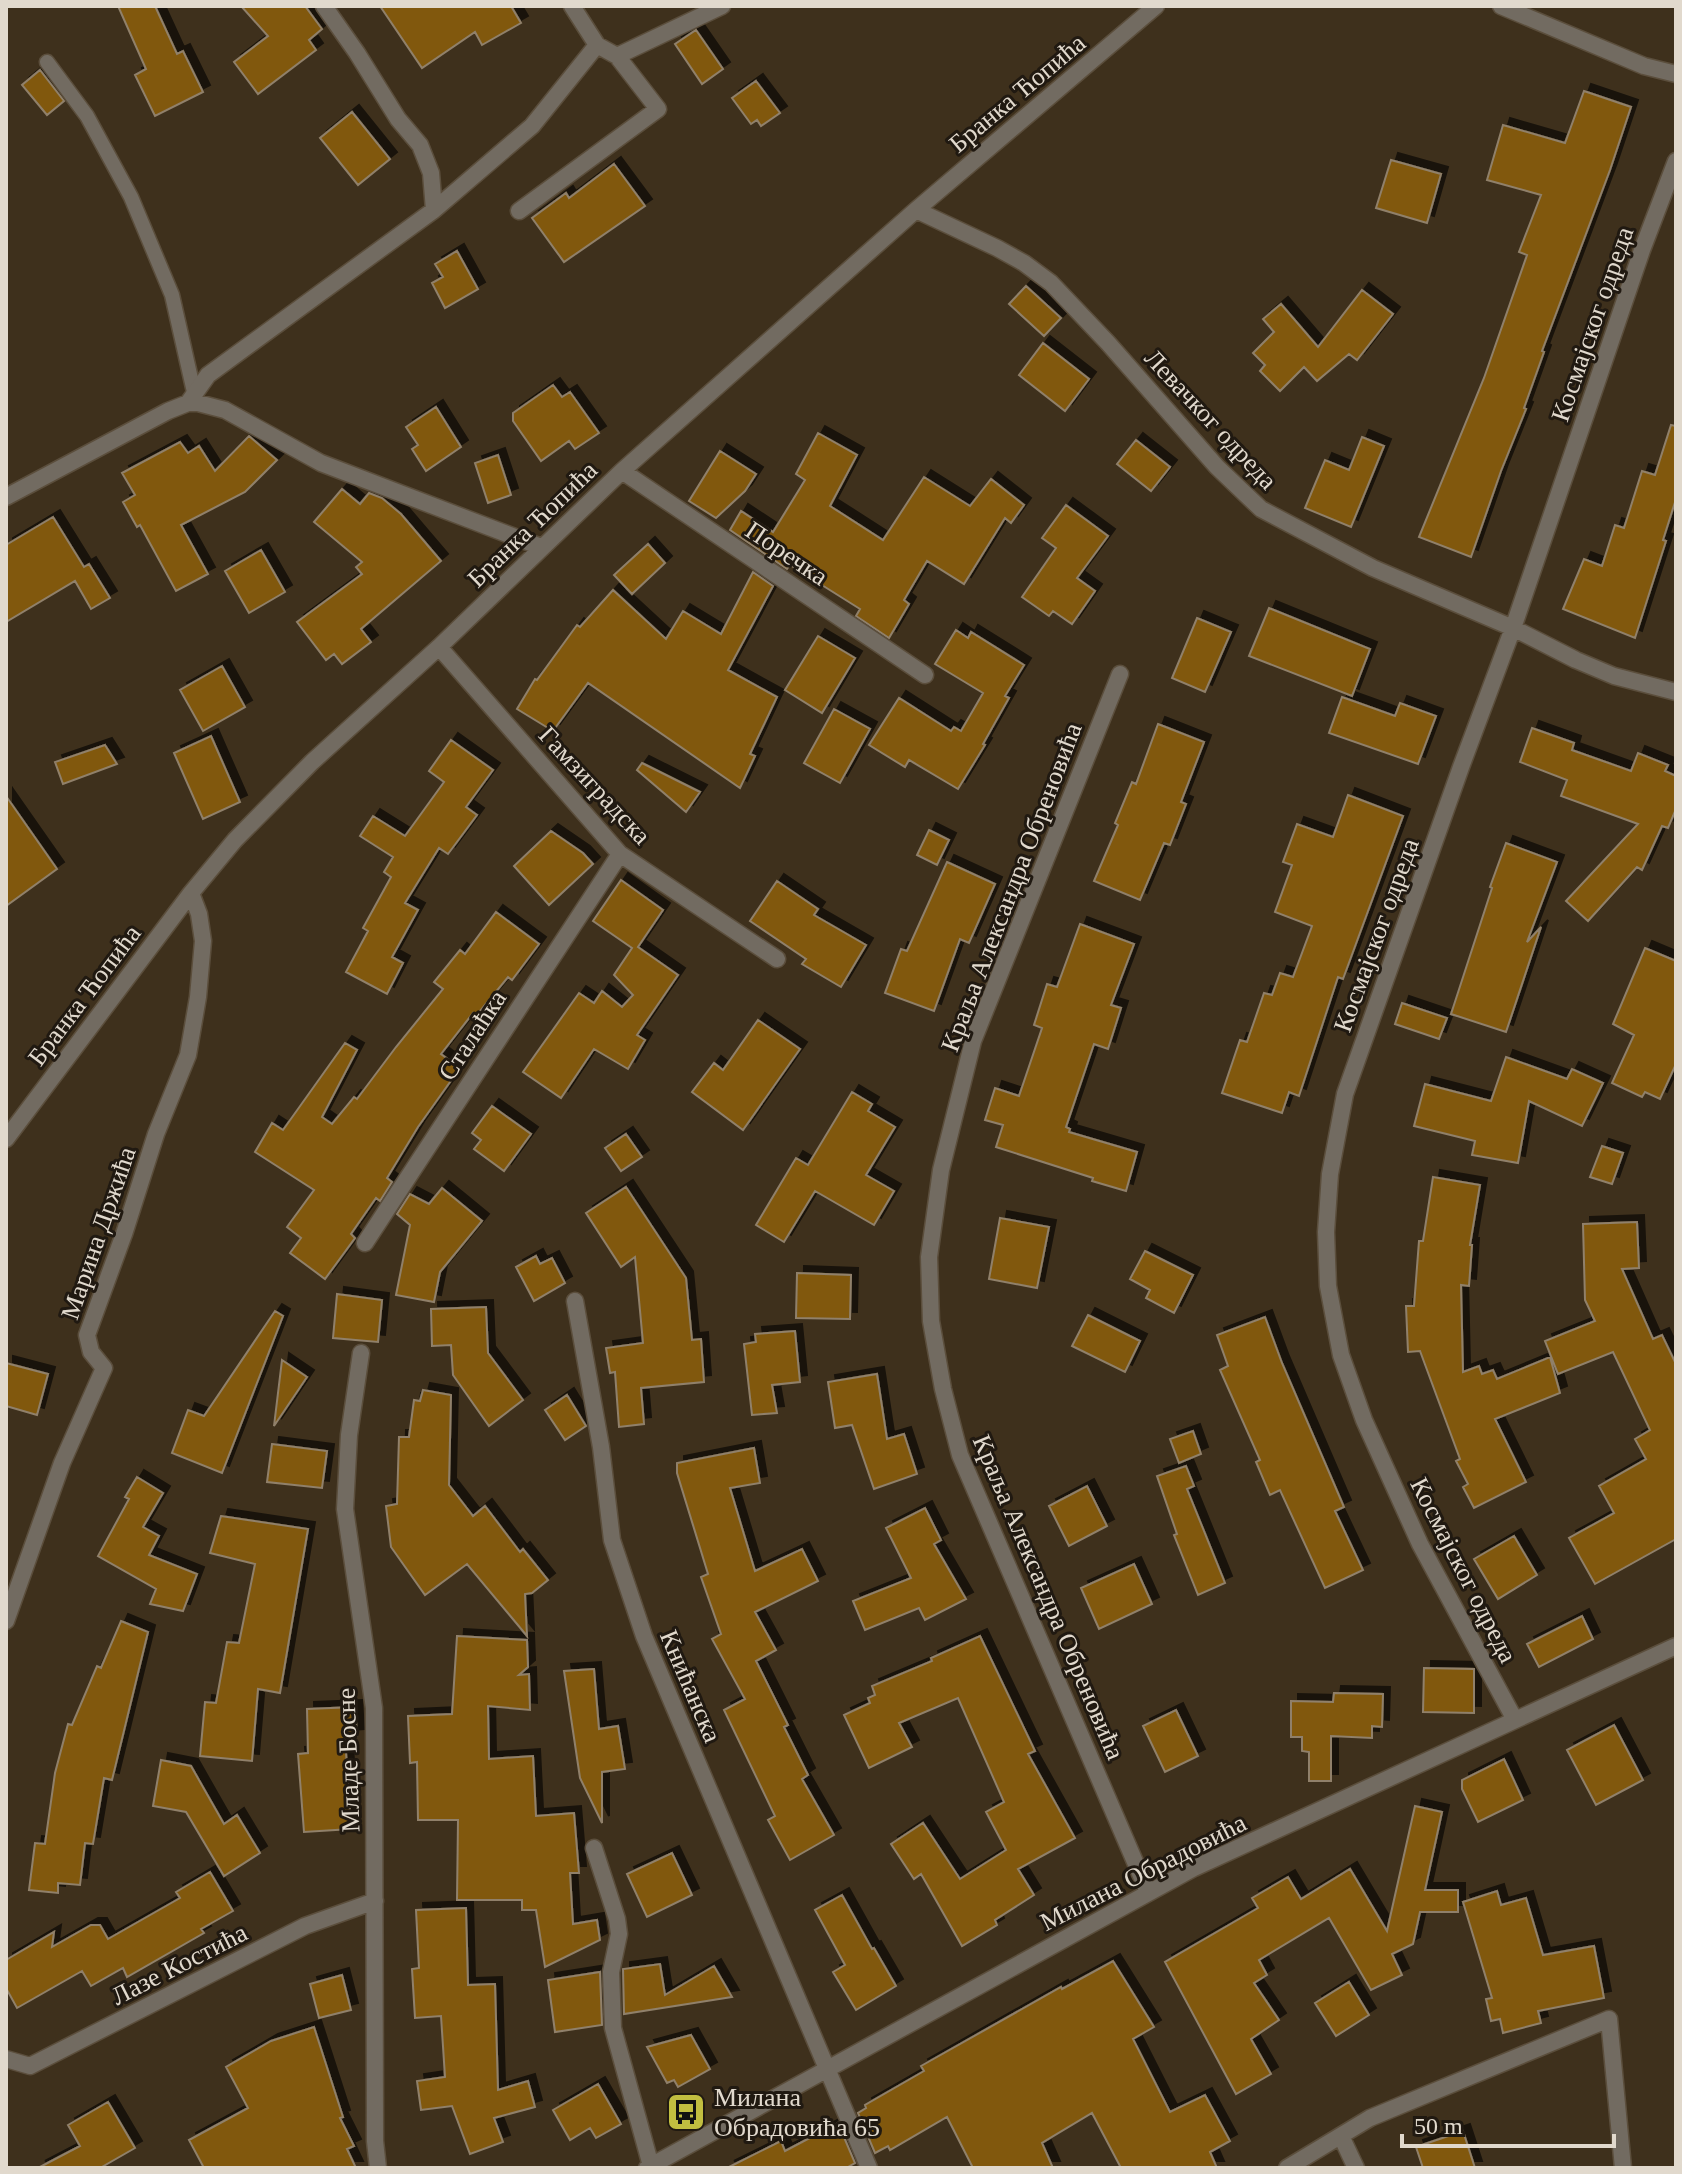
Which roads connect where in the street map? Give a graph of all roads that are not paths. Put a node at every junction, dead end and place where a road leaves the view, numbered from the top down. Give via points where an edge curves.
1 (324, 6) edge
2 (572, 6) edge
3 (722, 6) edge
4 (1156, 6) edge
5 (1501, 6) edge
6 (597, 45) junction
7 (617, 56) junction
8 (47, 62) dead end
9 (1676, 74) edge
10 (1676, 161) edge
11 (434, 210) junction
12 (916, 210) junction
13 (519, 211) dead end
14 (191, 398) junction
15 (622, 471) junction
16 (6, 497) edge
17 (541, 547) junction
18 (1513, 628) junction
19 (439, 647) junction
20 (1120, 674) dead end
21 (925, 675) dead end
22 (1676, 692) edge
23 (620, 854) junction
24 (191, 893) junction
25 (777, 959) dead end
26 (6, 1139) edge
27 (365, 1243) dead end
28 (575, 1301) dead end
29 (361, 1353) dead end
30 (6, 1621) edge
31 (1676, 1646) edge
32 (1515, 1720) junction
33 (594, 1848) dead end
34 (1148, 1892) junction
35 (375, 1901) junction
36 (6, 2059) edge
37 (827, 2071) junction
38 (1341, 2136) junction
39 (649, 2167) edge
40 (378, 2168) edge
41 (869, 2168) edge
42 (1287, 2168) edge
43 (1356, 2168) edge
44 (1623, 2168) edge

1 - 11 street via 420,145 431,173
2 - 6 street
3 - 7 street
4 - 12 street, Бранка Ћопића
5 - 9 street via 1644,66
6 - 7 street
6 - 11 street via 532,126
7 - 13 street via 658,109
8 - 14 lane via 87,116 131,197 172,295
10 - 18 street, Космајског одреда
11 - 14 street via 208,375
12 - 15 street, Бранка Ћопића
12 - 18 street, Левачког одреда via 997,248 1051,283 1261,509 1373,568
14 - 16 street
14 - 17 street via 225,410 321,463
15 - 17 street, Бранка Ћопића
15 - 21 street, Поречка
17 - 19 street, Бранка Ћопића
18 - 22 street, Левачког одреда via 1614,676
18 - 32 street, Космајског одреда via 1345,1094 1326,1232 1328,1286 1341,1355 1364,1420 1420,1544
19 - 23 street, Гамзиградска
19 - 24 street, Бранка Ћопића via 312,762
20 - 34 street, Краља Александра Обреновића via 973,1041 941,1170 929,1257 931,1321 960,1455
23 - 25 street, Гамзиградска
23 - 27 street, Сталаћка
24 - 26 street, Бранка Ћопића
24 - 30 street, Марина Држића via 203,941 188,1055 87,1335 91,1352 104,1368 62,1463
28 - 37 street, Книћанска via 612,1540 644,1636
29 - 35 street, Младе Босне via 345,1509 374,1708
31 - 32 street, Милана Обрадовића
32 - 34 street, Милана Обрадовића
33 - 39 street via 617,1919 611,1972 613,2028
34 - 37 street, Милана Обрадовића
35 - 36 street, Лазе Костића via 305,1926 30,2066
35 - 40 street, Младе Босне
37 - 39 street, Милана Обрадовића
37 - 41 street, Книћанска
38 - 42 street
38 - 43 street
38 - 44 street via 1370,2118 1609,2019

